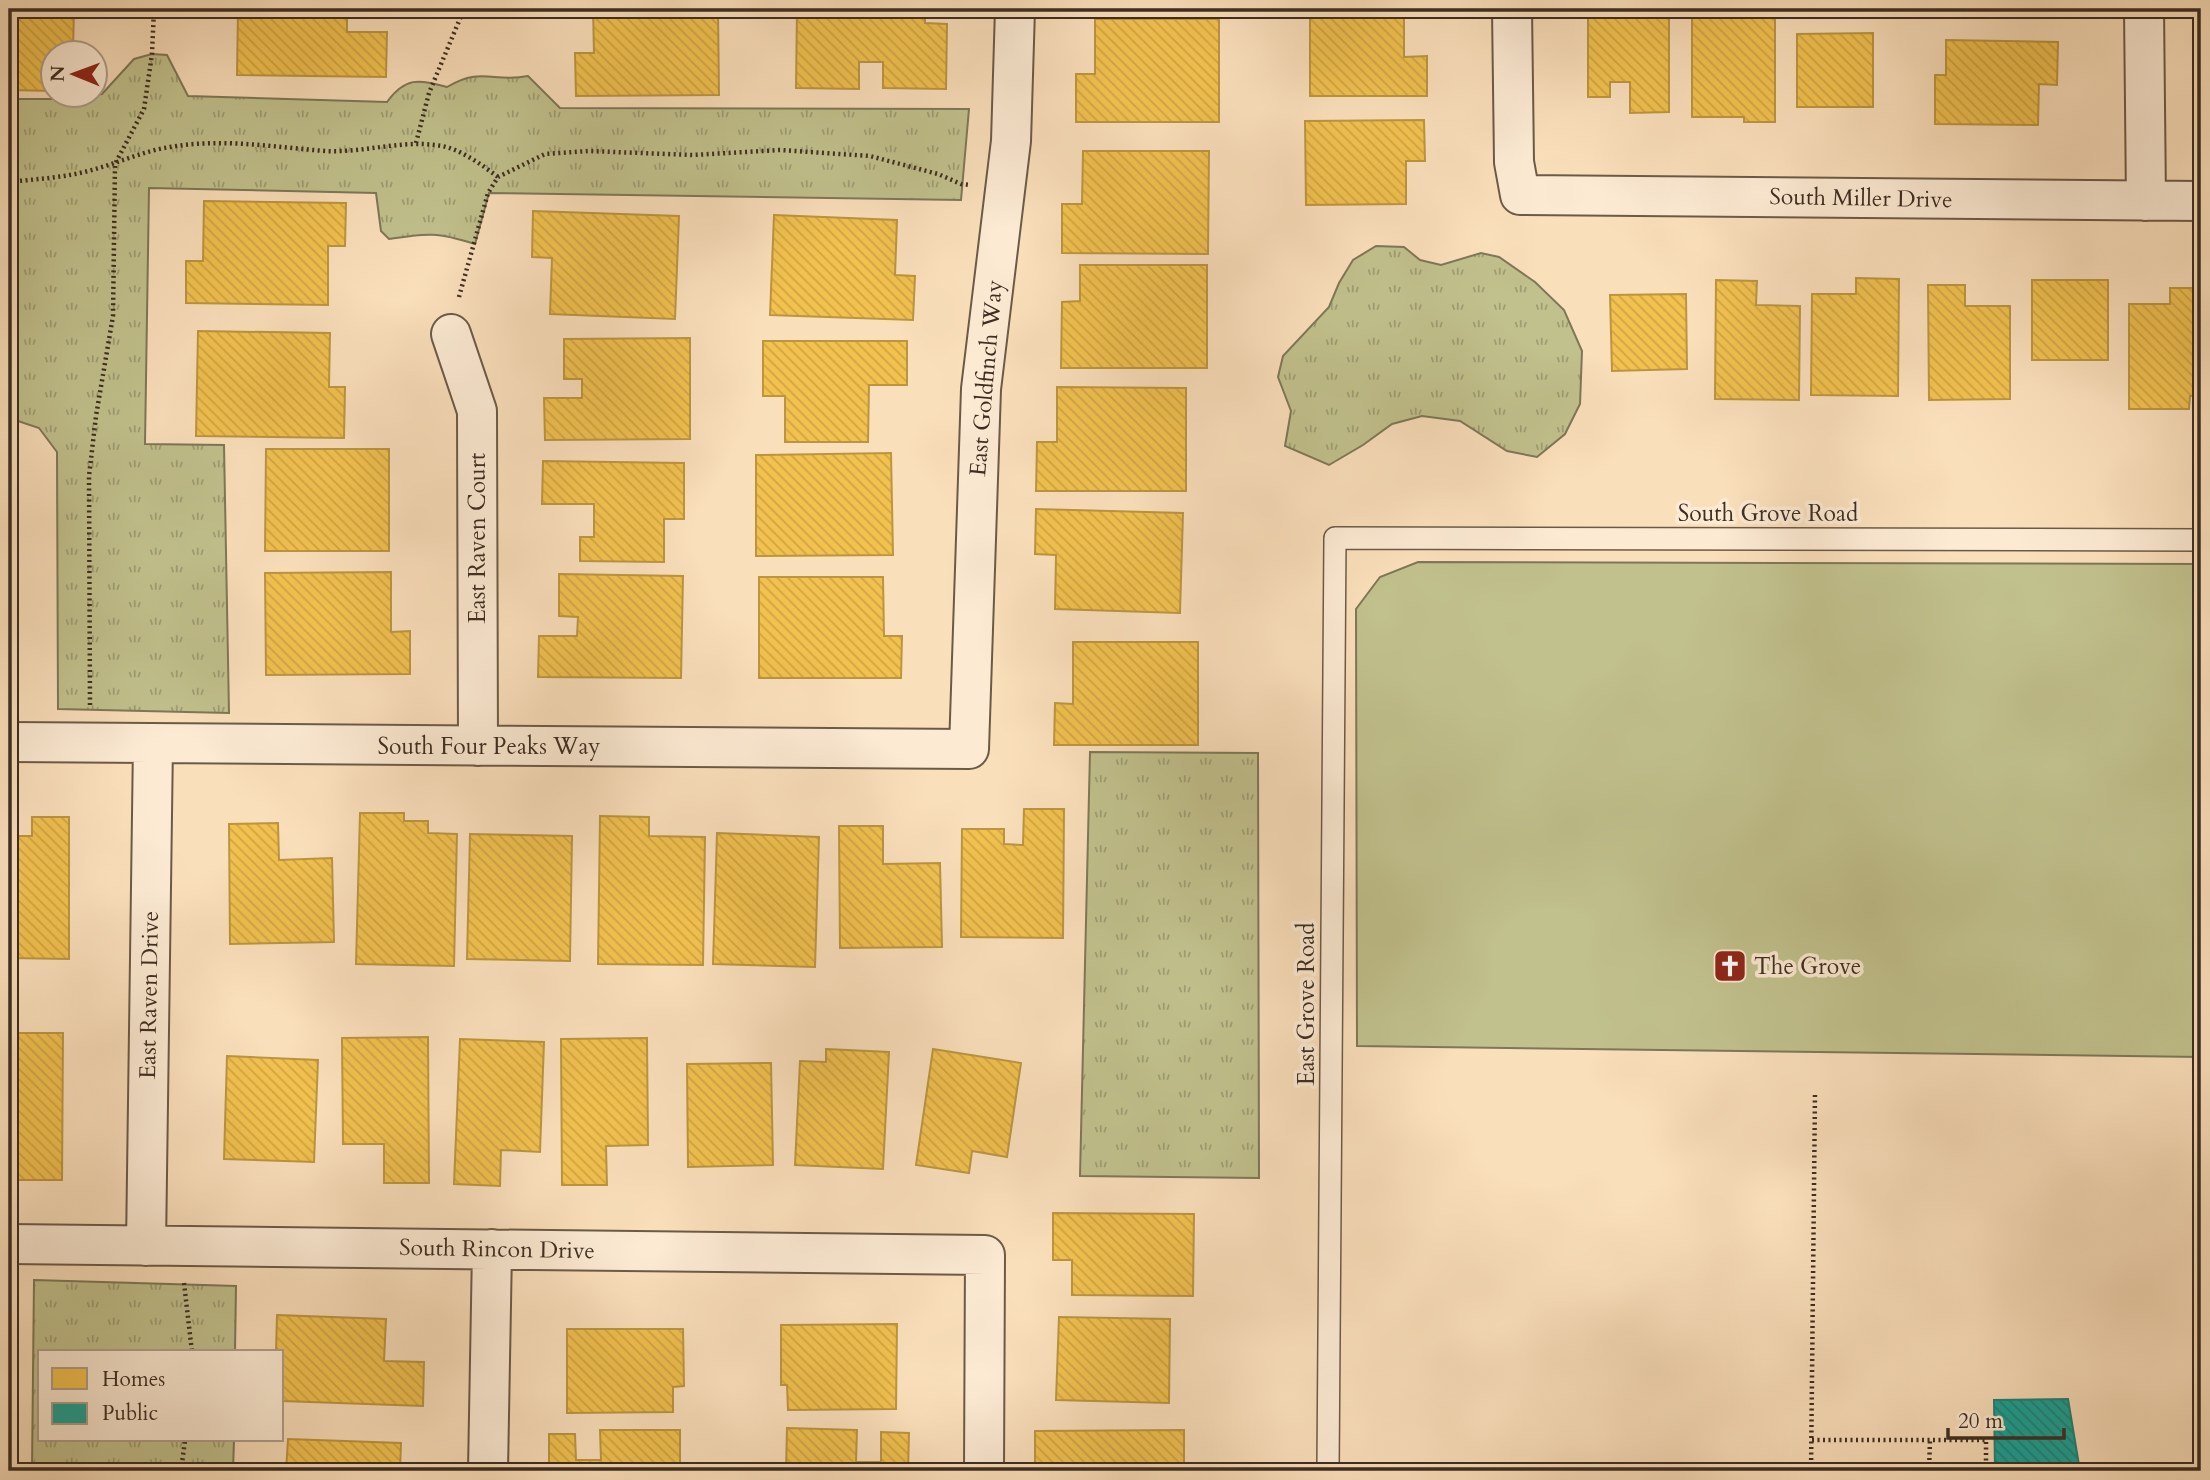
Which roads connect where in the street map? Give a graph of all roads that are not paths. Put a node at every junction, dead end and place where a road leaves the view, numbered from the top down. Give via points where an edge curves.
1 (1015, 9) edge
2 (1513, 9) edge
3 (2144, 9) edge
4 (2146, 201) junction
5 (2201, 201) edge
6 (451, 334) road end
7 (1335, 538) joint
8 (2201, 540) edge
9 (9, 742) edge
10 (153, 744) junction
11 (478, 746) junction
12 (969, 749) joint
13 (9, 1244) edge
14 (146, 1246) junction
15 (492, 1249) junction
16 (1328, 1469) edge
17 (488, 1471) edge
18 (984, 1471) edge

1 - 12 street, East Goldfinch Way via 1011,141 981,389
2 - 4 street, South Miller Drive via 1514,162 1520,195
3 - 4 street
4 - 5 street, South Miller Drive
6 - 11 street, East Raven Court via 477,411
7 - 8 lane, South Grove Road
7 - 16 lane, East Grove Road
9 - 10 street, South Four Peaks Way
10 - 11 street, South Four Peaks Way
10 - 14 street, East Raven Drive
11 - 12 street, South Four Peaks Way
13 - 14 street, South Rincon Drive
14 - 15 street, South Rincon Drive
15 - 17 street
15 - 18 street, South Rincon Drive via 985,1255

